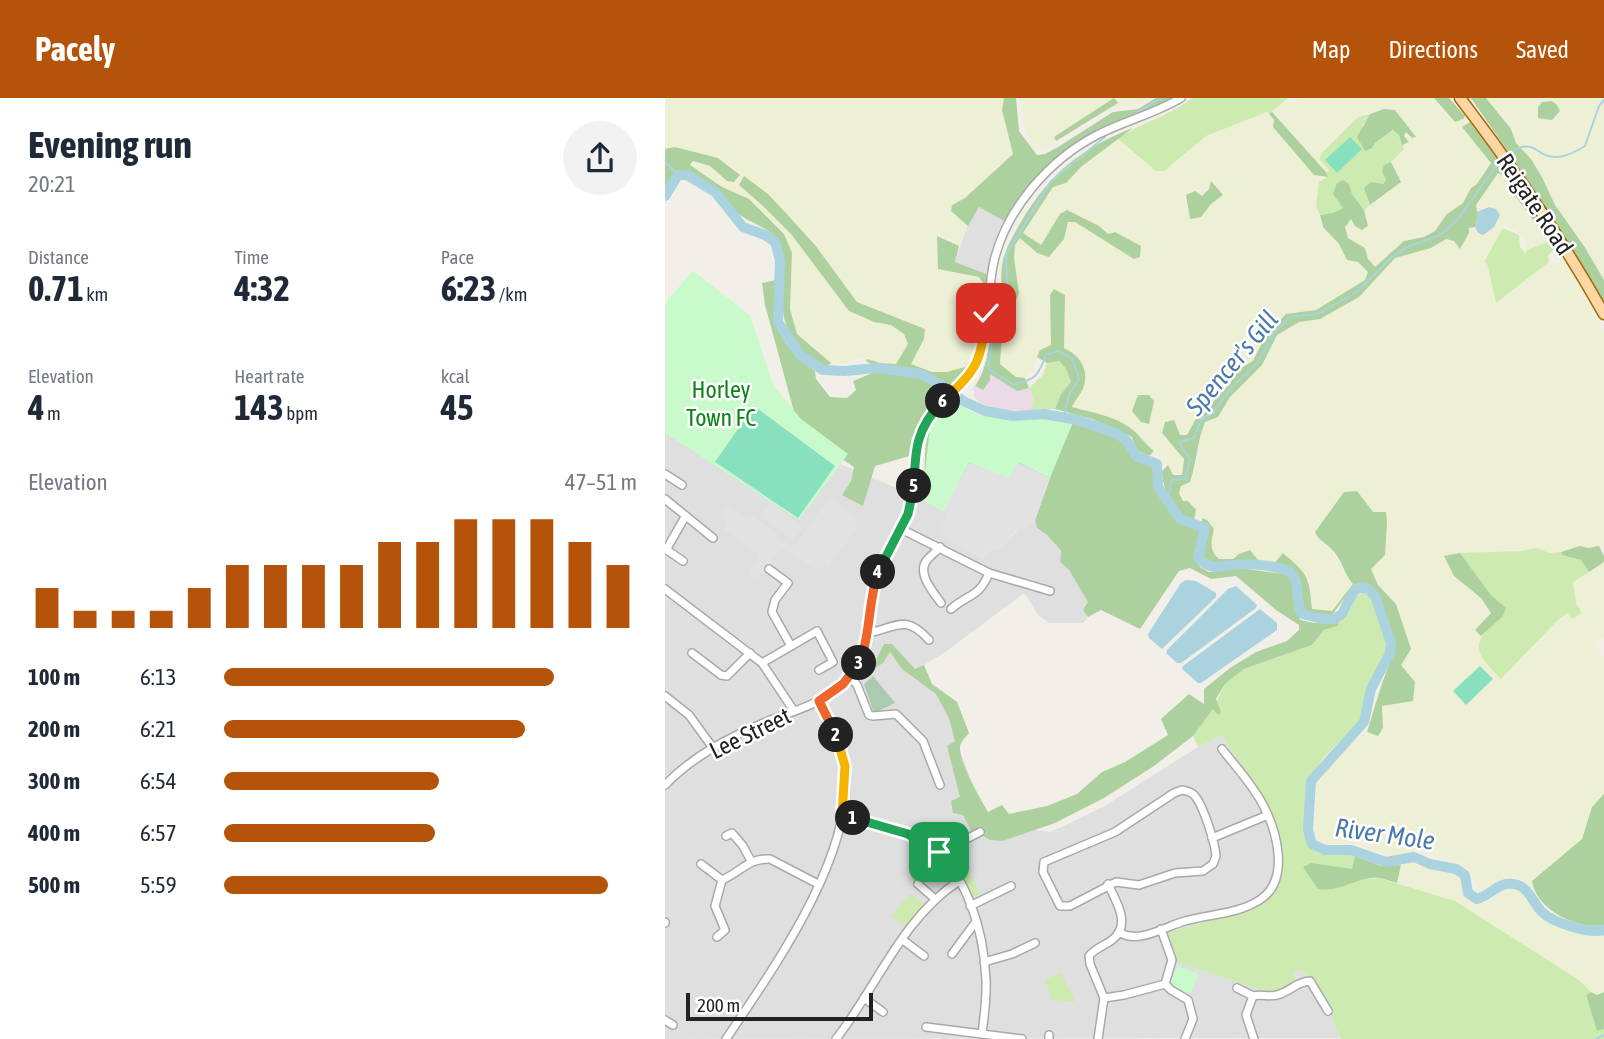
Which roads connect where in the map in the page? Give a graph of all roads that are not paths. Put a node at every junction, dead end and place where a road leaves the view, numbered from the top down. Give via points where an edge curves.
1 (1181, 98) edge
2 (1459, 98) edge
3 (1604, 314) edge
4 (666, 478) edge
5 (681, 485) dead end
6 (665, 499) edge
7 (685, 517) junction
8 (901, 529) junction
9 (713, 538) dead end
10 (940, 547) junction
11 (666, 549) edge
12 (683, 561) dead end
13 (769, 569) dead end
14 (989, 573) junction
15 (665, 589) edge
16 (1050, 591) dead end
17 (941, 603) dead end
18 (951, 609) dead end
19 (868, 633) junction
20 (929, 640) dead end
21 (791, 646) junction
22 (692, 653) dead end
23 (750, 653) junction
24 (762, 663) junction
25 (819, 670) dead end
26 (850, 677) junction
27 (665, 696) edge
28 (819, 701) junction
29 (794, 711) junction
30 (713, 748) junction
31 (1222, 749) dead end
32 (665, 785) edge
33 (940, 785) dead end
34 (1268, 815) junction
35 (842, 816) junction
36 (731, 832) dead end
37 (980, 832) dead end
38 (1212, 838) junction
39 (939, 852) junction
40 (751, 861) junction
41 (701, 864) dead end
42 (722, 880) junction
43 (959, 881) junction
44 (818, 884) junction
45 (918, 884) dead end
46 (1108, 884) junction
47 (1011, 886) dead end
48 (935, 899) junction
49 (970, 906) junction
50 (975, 923) junction
51 (1161, 929) junction
52 (725, 930) junction
53 (1119, 932) junction
54 (735, 933) dead end
55 (717, 937) dead end
56 (902, 940) junction
57 (1035, 943) dead end
58 (952, 954) dead end
59 (924, 956) dead end
60 (984, 962) junction
61 (1297, 973) dead end
62 (1302, 981) junction
63 (1165, 984) junction
64 (1237, 988) dead end
65 (1252, 996) junction
66 (864, 998) junction
67 (1104, 998) junction
68 (1328, 1011) dead end
69 (883, 1013) dead end
70 (665, 1020) edge
71 (673, 1025) dead end
72 (926, 1027) dead end
73 (982, 1034) junction
74 (953, 1035) edge
75 (1013, 1038) edge
76 (726, 1039) edge
77 (836, 1039) edge
78 (1022, 1039) edge
79 (1098, 1039) edge
80 (1185, 1039) edge
81 (1254, 1039) edge

1 - 8 street, Lee Street via 1095,136 1035,185 1015,211 997,249 980,355 960,387 929,415 917,442 914,489
2 - 3 main road, Reigate Road via 1519,176
4 - 5 street
6 - 7 street
7 - 9 street
7 - 11 street
8 - 10 street
8 - 19 street, Lee Street via 875,580
10 - 14 street
10 - 17 street via 923,567 928,585
11 - 12 street
13 - 21 street via 788,583 772,612
14 - 16 street
14 - 18 street via 981,590
15 - 23 street
19 - 20 street via 899,623 919,629
19 - 26 street, Lee Street via 858,667
21 - 24 street
21 - 25 street via 817,631 833,662
22 - 23 street via 727,676
23 - 24 street
24 - 29 street
26 - 28 street, Lee Street
26 - 33 street via 869,715 896,714 923,741
27 - 30 street via 689,715
28 - 29 street, Lee Street
28 - 35 street via 843,755
29 - 30 street, Lee Street
30 - 32 street, Lee Street
31 - 34 street
34 - 38 street
34 - 51 street via 1279,871 1266,894 1249,904
35 - 39 street via 901,831
35 - 44 street
36 - 40 street
37 - 39 street
38 - 46 street via 1216,856 1203,871 1175,873 1139,885
38 - 46 street via 1196,798 1182,790 1115,832 1042,866 1064,907
39 - 43 street
40 - 42 street
40 - 44 street via 770,859
41 - 42 street
42 - 52 street via 715,906
43 - 48 street
43 - 49 street
44 - 76 street via 783,954
45 - 48 street
46 - 53 street via 1121,916
47 - 49 street
48 - 56 street
49 - 50 street
50 - 58 street
50 - 60 street
51 - 53 street via 1131,937
51 - 63 street via 1172,965
52 - 54 street
52 - 55 street
53 - 67 street via 1089,956
56 - 59 street
56 - 66 street
57 - 60 street via 1026,951
60 - 73 street
61 - 62 street
62 - 65 street via 1281,994
62 - 68 street via 1310,981
63 - 67 street
63 - 80 street via 1188,1000 1193,1019
64 - 65 street
65 - 81 street via 1246,1015
66 - 69 street
66 - 77 street
67 - 79 street
70 - 71 street
72 - 74 street via 938,1025
73 - 74 street
73 - 75 street
75 - 78 street

